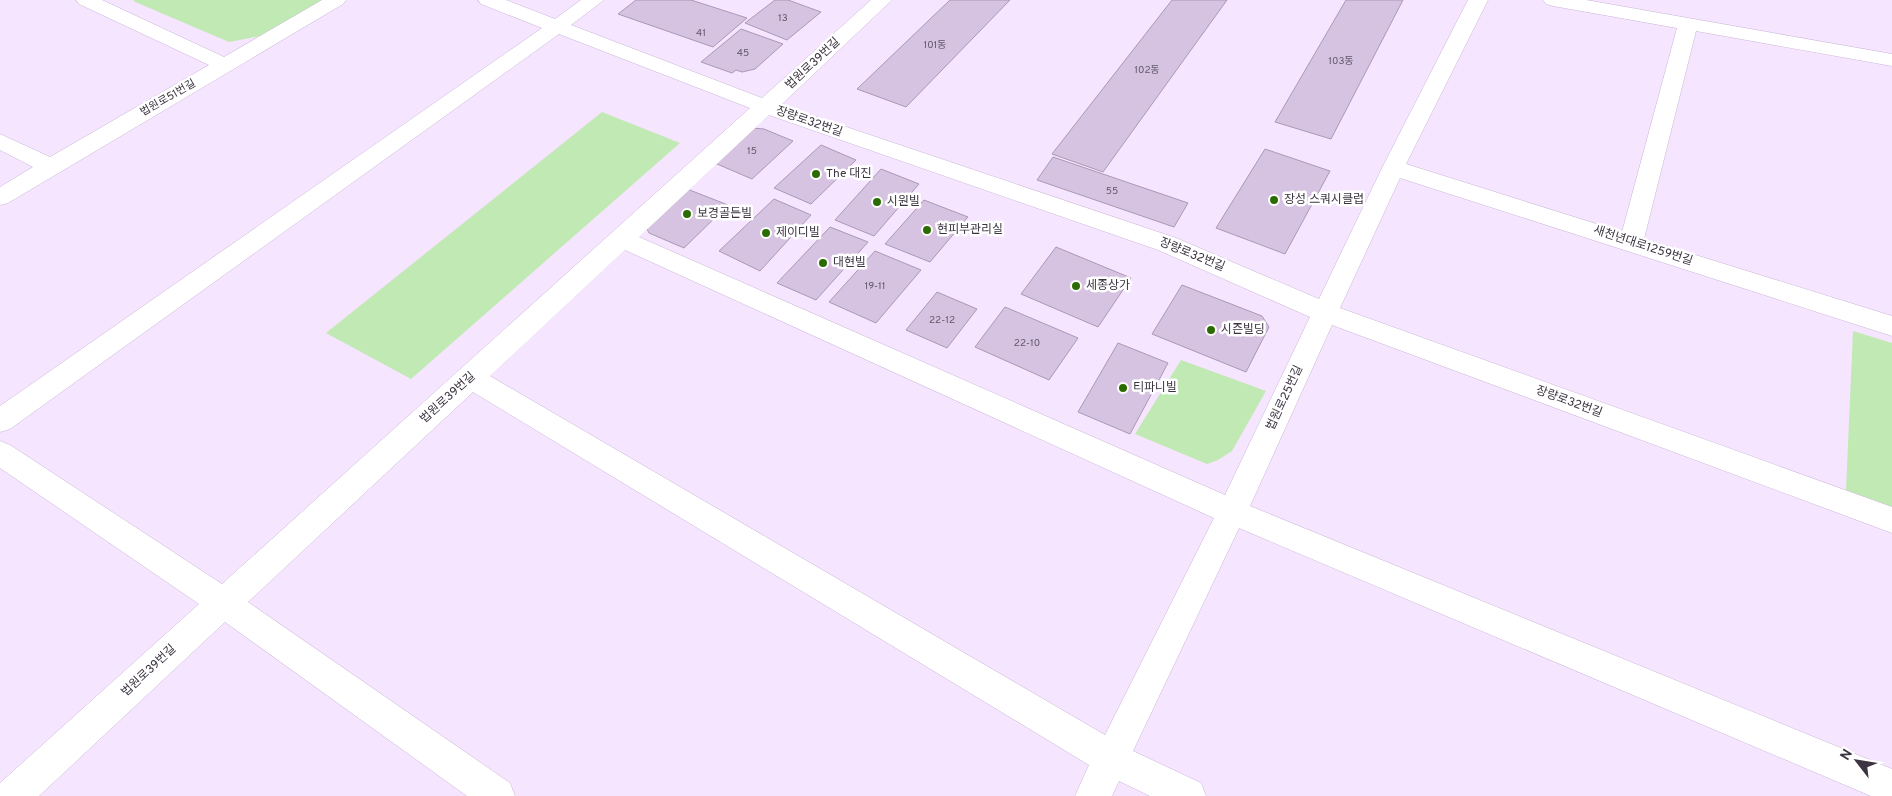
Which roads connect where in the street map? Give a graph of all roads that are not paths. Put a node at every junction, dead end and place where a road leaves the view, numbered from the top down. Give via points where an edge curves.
1 (86, 0) edge
2 (336, 0) edge
3 (488, 0) edge
4 (594, 0) edge
5 (882, 0) edge
6 (1478, 0) edge
7 (1553, 0) edge
8 (1688, 24) junction
9 (555, 27) junction
10 (1892, 60) edge
11 (225, 65) junction
12 (766, 107) junction
13 (0, 141) edge
14 (51, 167) junction
15 (1394, 168) junction
16 (0, 197) edge
17 (622, 239) junction
18 (1631, 242) junction
19 (1324, 312) junction
20 (1892, 326) edge
21 (470, 377) junction
22 (0, 421) edge
23 (0, 453) edge
24 (1232, 512) junction
25 (1892, 520) edge
26 (224, 602) junction
27 (1110, 758) junction
28 (1892, 787) edge
29 (13, 796) edge
30 (497, 796) edge
31 (1093, 796) edge
32 (1188, 796) edge

1 - 11 street
2 - 11 street, 법원로51번길
3 - 9 street, 장량로32번길
4 - 9 street
5 - 12 street, 법원로39번길
6 - 15 street, 법원로25번길
7 - 8 street
8 - 10 street
8 - 18 street
9 - 12 street, 장량로32번길
9 - 22 street
11 - 14 street, 법원로51번길
12 - 17 street, 법원로39번길
12 - 19 street, 장량로32번길 via 1167,244
13 - 14 street
14 - 16 street, 법원로51번길
15 - 18 street, 새천년대로1259번길
15 - 19 street, 법원로25번길
17 - 21 street, 법원로39번길
17 - 24 street
18 - 20 street, 새천년대로1259번길
19 - 24 street, 법원로25번길
19 - 25 street, 장량로32번길
21 - 26 street, 법원로39번길
21 - 27 street
23 - 26 street
24 - 27 street, 법원로25번길
24 - 28 street
26 - 29 street, 법원로39번길
26 - 30 street
27 - 31 street, 법원로25번길
27 - 32 street

